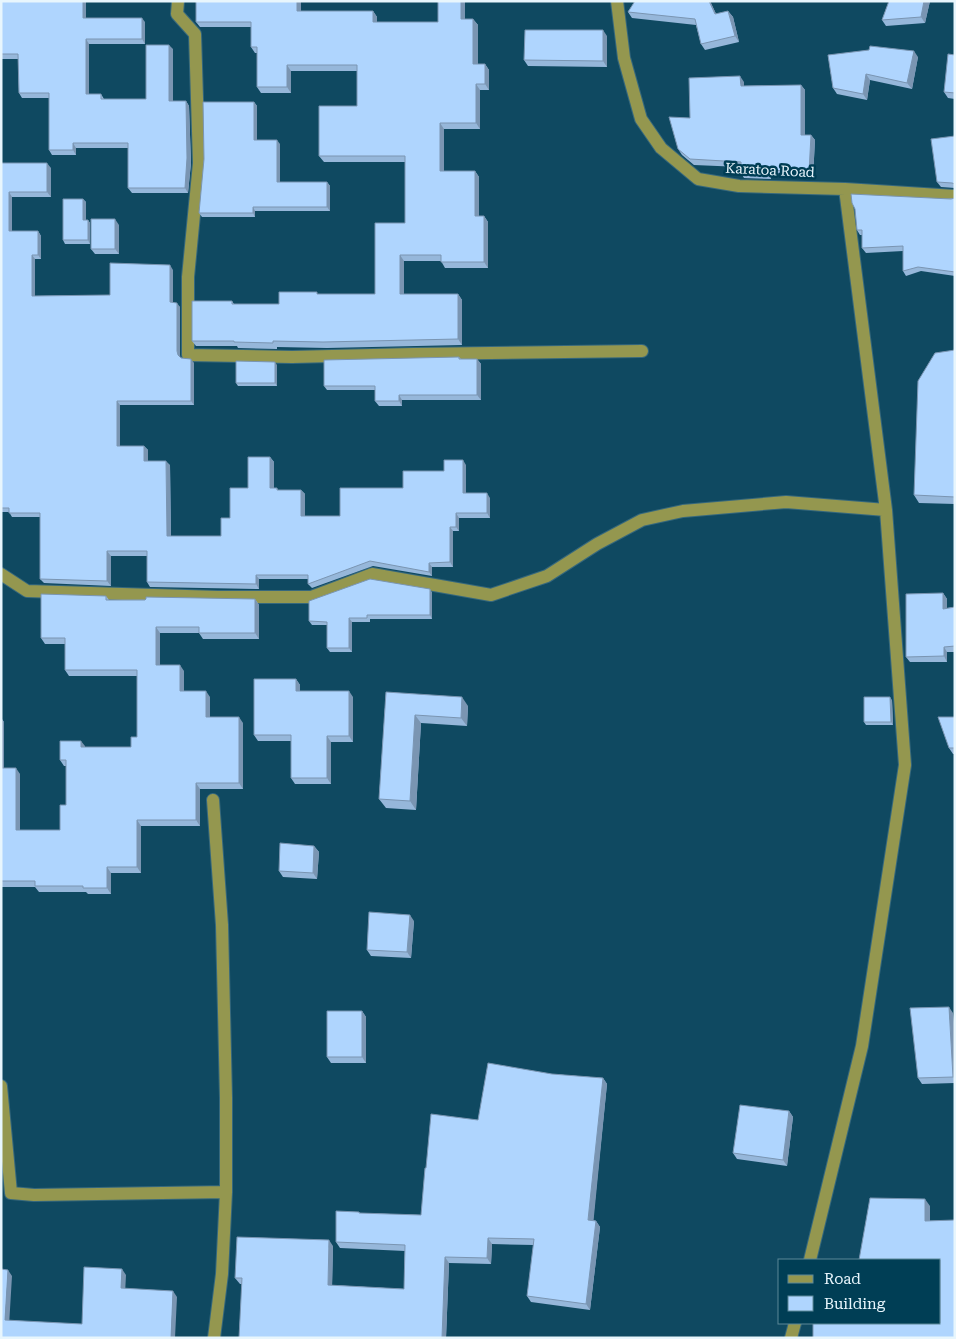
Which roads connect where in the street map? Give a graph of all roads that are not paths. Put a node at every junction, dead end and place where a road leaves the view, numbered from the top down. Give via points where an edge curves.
1 (178, 1) edge
2 (617, 1) edge
3 (845, 189) junction
4 (955, 196) edge
5 (642, 351) dead end
6 (886, 510) junction
7 (1, 574) edge
8 (213, 800) dead end
9 (1, 1086) edge
10 (226, 1192) junction
11 (810, 1259) edge
12 (795, 1324) edge
13 (214, 1338) edge
14 (791, 1338) edge

1 - 5 street via 177,14 194,34 199,162 188,277 188,355 292,357
2 - 3 street, Karatoa Road via 624,58 641,119 661,148 698,178 739,186
3 - 4 street, Karatoa Road
3 - 6 street
6 - 7 street via 786,502 683,511 642,520 547,576 492,595 372,574 311,597 27,591
6 - 11 street via 905,765 862,1046
8 - 10 street via 222,925
9 - 10 street via 11,1192 34,1195
10 - 13 street via 222,1274
12 - 14 street

